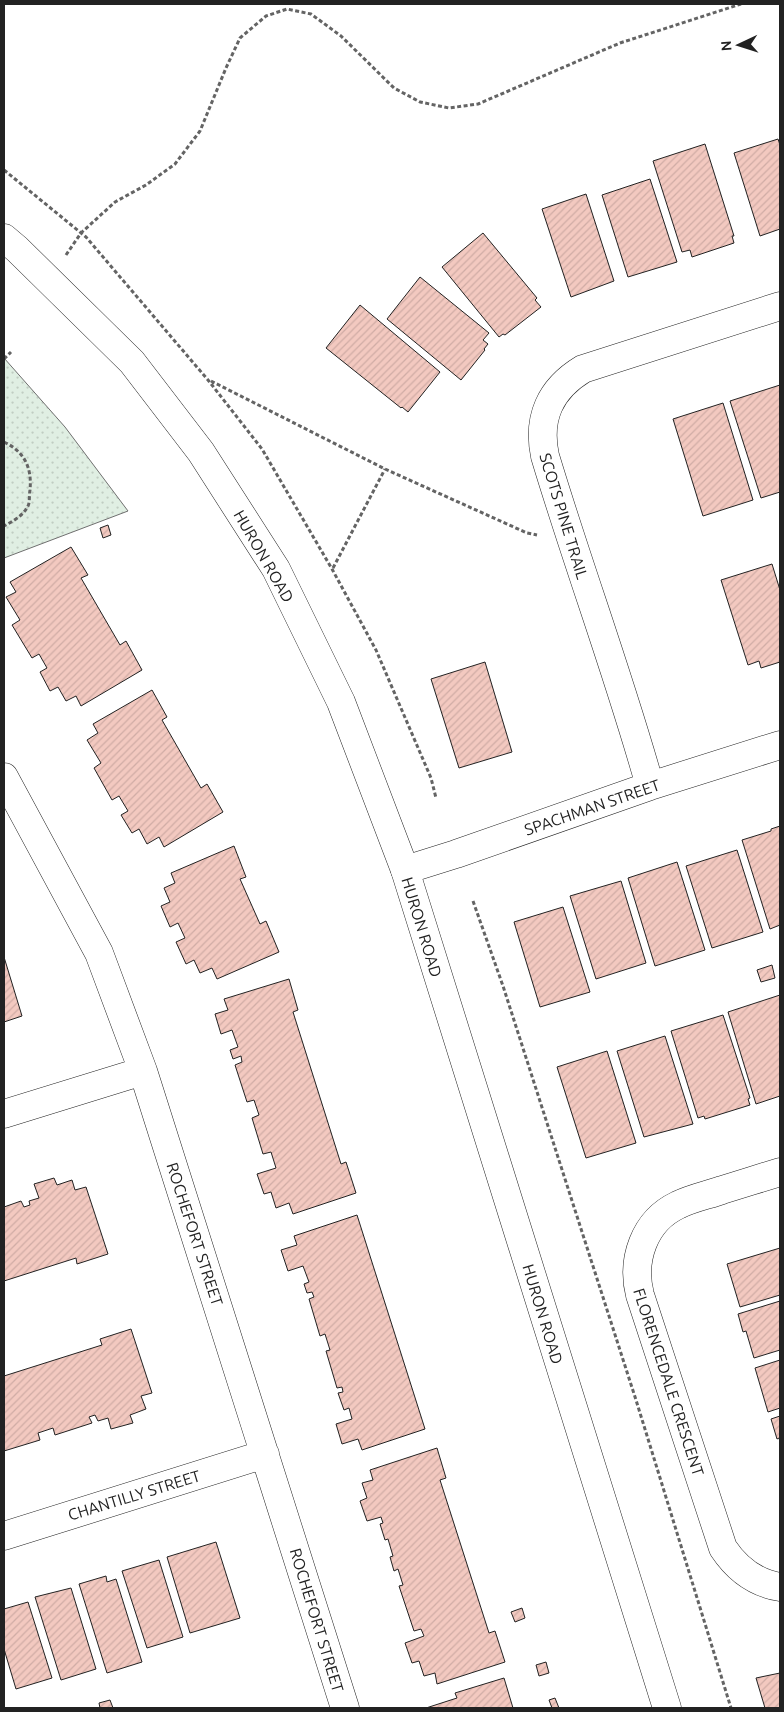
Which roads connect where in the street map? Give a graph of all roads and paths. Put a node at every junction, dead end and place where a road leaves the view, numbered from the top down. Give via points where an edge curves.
1 (741, 4) edge
2 (4, 238) edge
3 (49, 280) junction
4 (780, 306) edge
5 (11, 352) dead end
6 (4, 359) edge
7 (208, 380) dead end
8 (4, 442) edge
9 (385, 469) junction
10 (4, 526) edge
11 (570, 539) junction
12 (332, 569) dead end
13 (780, 745) edge
14 (4, 777) edge
15 (650, 786) junction
16 (404, 870) junction
17 (473, 901) dead end
18 (143, 1071) junction
19 (4, 1114) edge
20 (780, 1172) edge
21 (265, 1454) junction
22 (4, 1536) edge
23 (780, 1587) edge
24 (344, 1708) edge
25 (667, 1708) edge
26 (731, 1708) edge

1 - 3 path via 620,43 478,104 449,108 420,102 394,88 341,36 311,14 287,8 266,16 240,38 200,132 175,164 115,202 81,233
2 - 3 street, HURON ROAD
3 - 16 street, HURON ROAD via 132,362 200,452 276,569 341,702
4 - 11 street, SCOTS PINE TRAIL via 594,364 562,384 544,418 542,443
5 - 6 path
7 - 9 path
8 - 10 path via 25,459 31,480 28,505 16,520
9 - 11 path via 527,534
9 - 12 path
11 - 15 street, SCOTS PINE TRAIL
13 - 15 street, SPACHMAN STREET
14 - 18 street, ROCHEFORT STREET via 99,953
15 - 16 street, SPACHMAN STREET
16 - 25 street, HURON ROAD
17 - 26 path via 628,1375
18 - 19 street
18 - 21 street, ROCHEFORT STREET
20 - 23 street, FLORENCEDALE CRESCENT via 688,1201 668,1211 644,1238 636,1272 640,1295 723,1548 749,1576
21 - 22 street, CHANTILLY STREET
21 - 24 street, ROCHEFORT STREET

